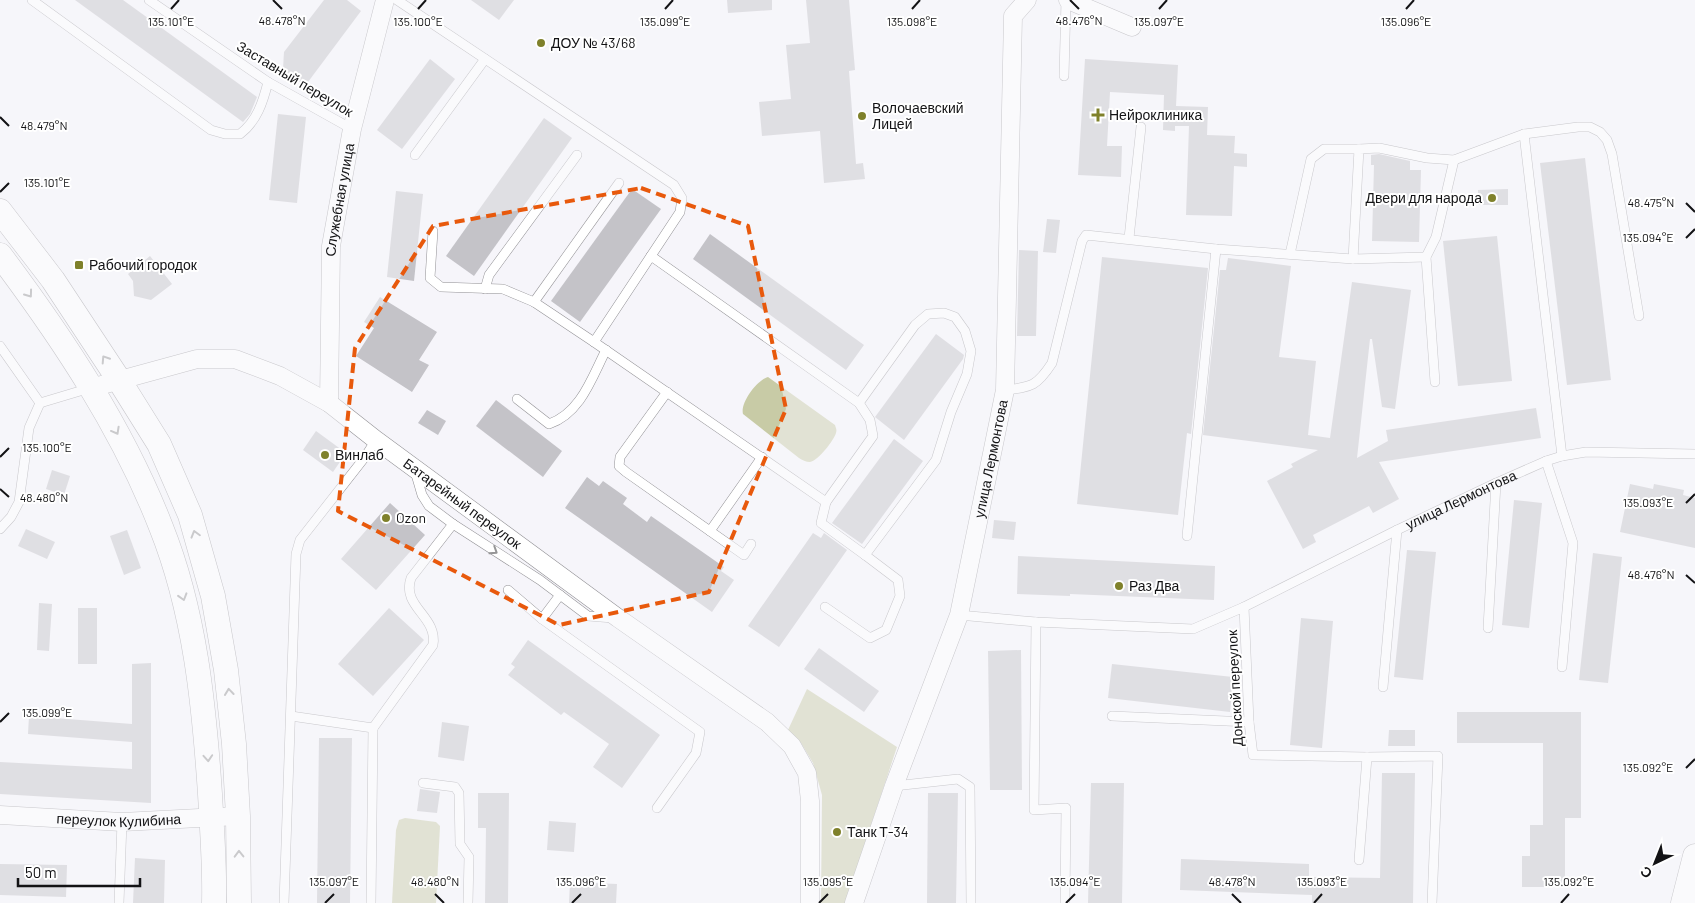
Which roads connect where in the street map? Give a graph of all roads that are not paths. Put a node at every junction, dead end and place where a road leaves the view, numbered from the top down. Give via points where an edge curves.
1 (32, 0) edge
2 (149, 0) edge
3 (385, 0) edge
4 (397, 0) edge
5 (1027, 0) edge
6 (1067, 0) edge
7 (1132, 27) dead end
8 (485, 59) junction
9 (1064, 76) dead end
10 (268, 82) junction
11 (1141, 128) dead end
12 (352, 129) junction
13 (1524, 134) junction
14 (1359, 149) junction
15 (415, 155) dead end
16 (577, 155) dead end
17 (1454, 160) junction
18 (619, 183) dead end
19 (0, 212) edge
20 (433, 231) dead end
21 (1128, 238) junction
22 (1216, 249) junction
23 (1290, 254) junction
24 (0, 255) edge
25 (651, 256) junction
26 (1426, 257) junction
27 (1354, 259) junction
28 (485, 289) junction
29 (534, 302) junction
30 (1639, 316) dead end
31 (594, 342) junction
32 (0, 346) edge
33 (606, 350) junction
34 (119, 380) junction
35 (1435, 382) dead end
36 (91, 388) junction
37 (1005, 390) junction
38 (667, 392) junction
39 (517, 399) dead end
40 (859, 402) junction
41 (40, 403) junction
42 (329, 404) junction
43 (376, 440) junction
44 (1695, 454) edge
45 (1562, 456) junction
46 (762, 457) junction
47 (1546, 461) junction
48 (414, 468) junction
49 (1496, 483) junction
50 (826, 502) junction
51 (453, 524) junction
52 (0, 529) edge
53 (1397, 530) junction
54 (710, 531) junction
55 (1188, 536) dead end
56 (751, 544) dead end
57 (865, 555) junction
58 (508, 590) dead end
59 (560, 595) junction
60 (825, 607) dead end
61 (1244, 607) junction
62 (959, 615) junction
63 (618, 618) junction
64 (542, 619) junction
65 (1036, 622) junction
66 (1488, 628) dead end
67 (1562, 667) dead end
68 (1382, 688) dead end
69 (290, 716) junction
70 (1112, 716) dead end
71 (1249, 722) junction
72 (373, 728) junction
73 (1366, 757) junction
74 (423, 783) dead end
75 (894, 786) junction
76 (657, 808) dead end
77 (0, 815) edge
78 (238, 816) junction
79 (212, 817) junction
80 (122, 822) junction
81 (1695, 856) edge
82 (1359, 860) dead end
83 (119, 903) edge
84 (214, 903) edge
85 (239, 903) edge
86 (284, 903) edge
87 (371, 903) edge
88 (468, 903) edge
89 (810, 903) edge
90 (854, 903) edge
91 (971, 903) edge
92 (1065, 903) edge
93 (1432, 903) edge
94 (1683, 903) edge

1 - 10 lane via 211,130 240,134 249,127 263,103
2 - 10 lane, Заставный переулок
3 - 12 street, Служебная улица
4 - 8 lane
5 - 37 street, улица Лермонтова via 1013,16
6 - 7 street
6 - 9 lane
8 - 15 lane
8 - 25 lane via 674,185 682,198 680,212
10 - 12 lane, Заставный переулок
11 - 21 lane
12 - 42 street, Служебная улица via 331,246
13 - 17 lane
13 - 30 lane via 1590,127 1607,140
13 - 45 lane
14 - 17 lane via 1380,148 1426,158
14 - 23 lane via 1324,149 1311,159
14 - 27 lane
16 - 28 lane via 489,275
17 - 26 lane via 1436,237
18 - 29 lane
34 -> 19 main road via 53,280
20 - 28 lane via 430,278 441,287
21 - 22 lane
21 - 37 lane via 1090,234 1083,237 1052,363 1035,384
22 - 23 lane
22 - 55 lane
23 - 27 lane
24 -> 36 main road
25 - 31 lane
25 - 40 lane
26 - 27 lane
26 - 35 lane
28 - 29 lane via 503,289
29 - 31 lane
31 - 33 lane
32 - 41 lane
33 - 38 lane
33 - 39 lane via 579,402 560,420 549,424
34 - 36 street, Батарейный переулок
34 - 42 street, Батарейный переулок via 197,359 235,359 280,376
78 -> 34 main road via 226,670 213,596 190,515 159,444
36 - 41 lane, Батарейный переулок
36 -> 79 main road via 136,468 162,528 186,604 199,677
37 - 62 street, улица Лермонтова
38 - 46 lane
38 - 54 lane via 620,457 619,466
40 - 50 lane via 870,420 873,436
40 - 57 lane via 915,325 928,314 944,313 955,317 965,331 971,351 968,374 936,460
41 - 52 lane via 29,428 19,502
42 - 43 street, Батарейный переулок
43 - 48 street, Батарейный переулок
43 - 69 lane via 300,540 296,554
44 - 45 lane, улица Лермонтова via 1586,452
45 - 47 lane, улица Лермонтова
46 - 50 lane
46 - 54 lane
47 - 49 lane, улица Лермонтова
47 - 67 lane via 1573,544
48 - 51 lane via 429,506
48 - 63 street, Батарейный переулок
49 - 53 lane, улица Лермонтова
49 - 66 lane
50 - 57 lane via 821,523
51 -> 59 lane
51 - 72 lane via 411,578 408,587 410,597 433,630 433,645
53 - 61 lane, улица Лермонтова
53 - 68 lane
54 - 56 lane via 744,554
57 - 60 lane via 898,580 900,596 886,630 870,638
58 - 64 lane
59 - 63 lane via 588,616
59 - 64 lane
61 - 65 lane, Донской переулок via 1193,629
61 - 71 lane, Донской переулок
62 - 65 lane, Донской переулок
62 - 75 street, улица Лермонтова
63 - 89 street, Батарейный переулок via 767,722 792,746 807,773
64 - 76 lane via 700,732 696,753
65 - 92 lane via 1034,810 1066,808
69 - 72 lane
69 - 86 lane
70 - 71 lane
71 - 73 lane, Донской переулок via 1253,755
72 - 87 lane
73 - 82 lane
73 - 93 lane, Донской переулок via 1438,756
74 - 88 lane via 455,787 459,793 460,844 469,857
75 - 90 street, улица Лермонтова
75 - 91 lane via 958,779 970,787
77 - 80 street, переулок Кулибина
78 - 79 street, переулок Кулибина
85 -> 78 main road
79 - 80 street, переулок Кулибина
79 - 84 main road
80 - 83 lane
81 - 94 main road

